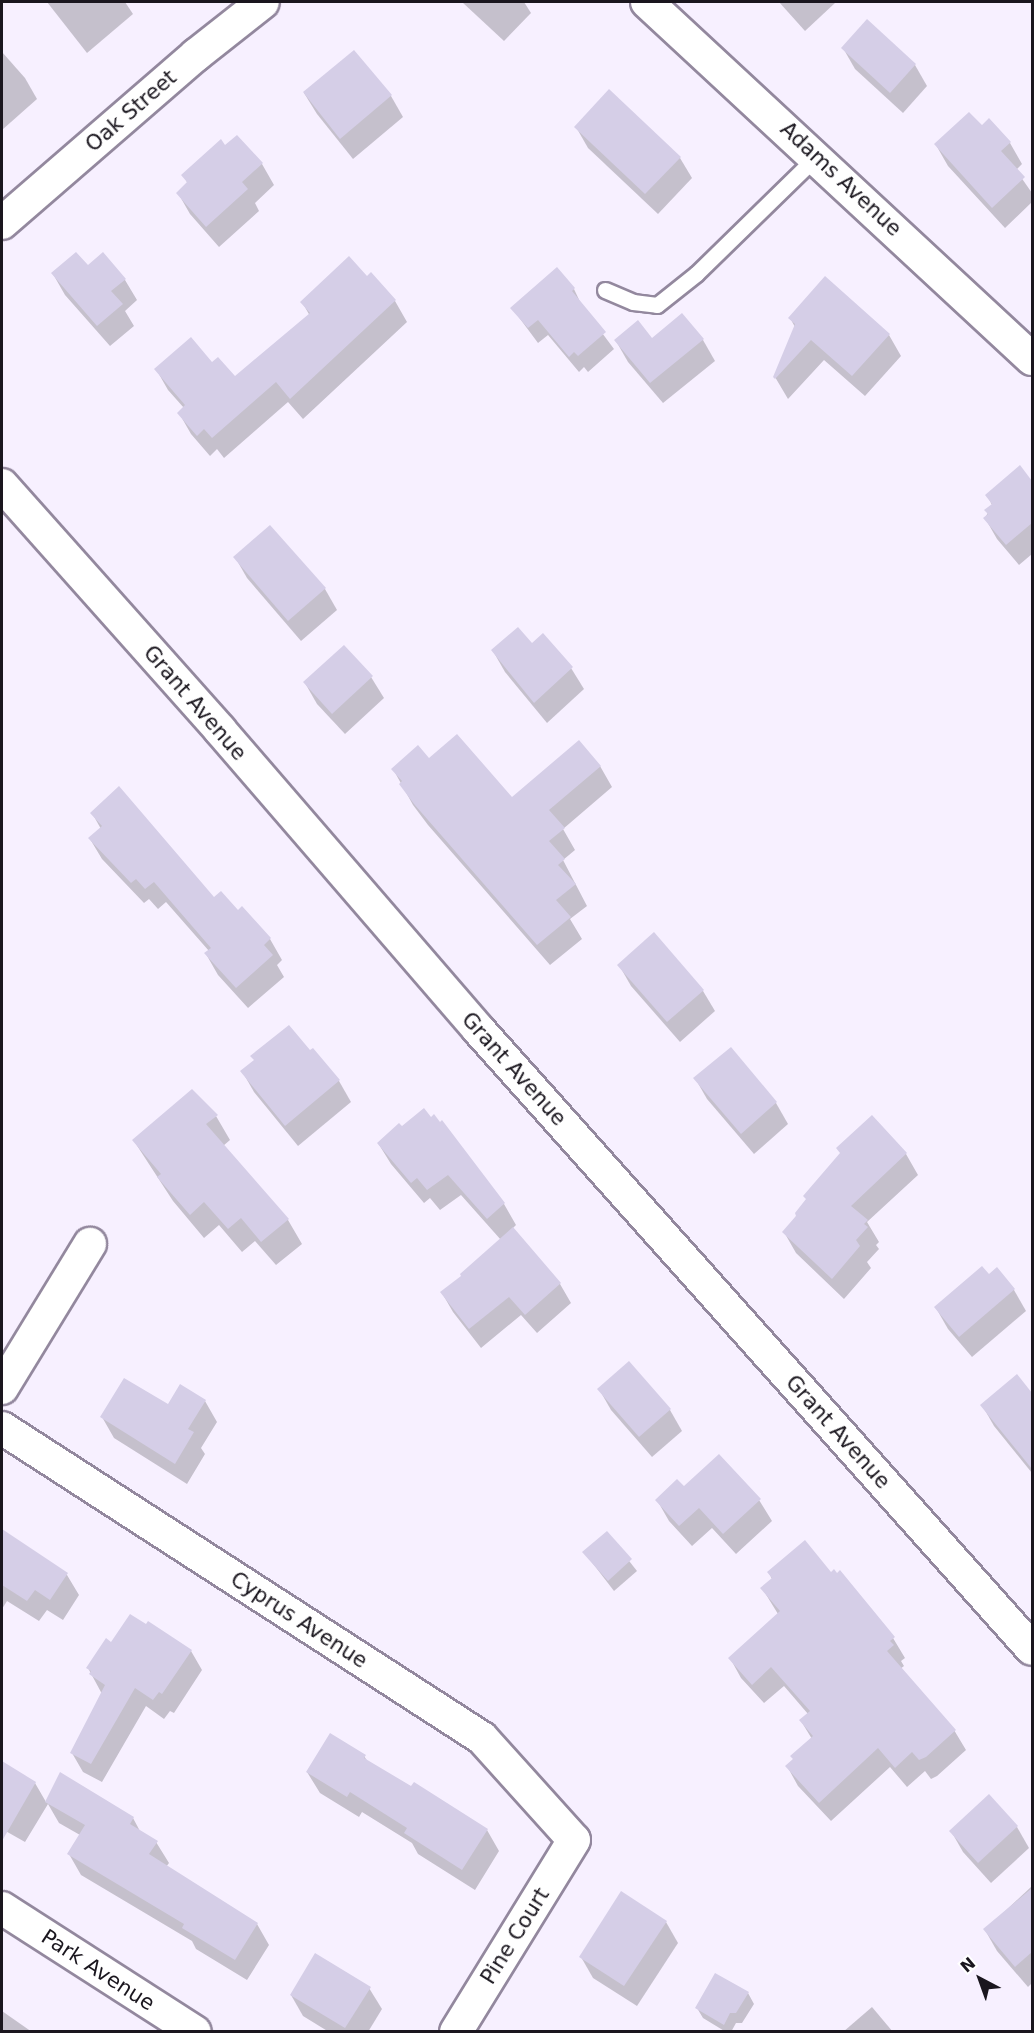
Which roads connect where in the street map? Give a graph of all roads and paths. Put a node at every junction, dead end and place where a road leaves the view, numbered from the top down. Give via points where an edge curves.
1 (263, 2) edge
2 (647, 2) edge
3 (816, 156) junction
4 (2, 223) edge
5 (605, 290) dead end
6 (1032, 357) edge
7 (2, 485) edge
8 (90, 1244) dead end
9 (2, 1388) edge
10 (2, 1428) edge
11 (1032, 1649) edge
12 (574, 1840) joint
13 (2, 1908) edge
14 (195, 2031) edge
15 (456, 2031) edge

1 - 4 street, Oak Street
2 - 3 street, Adams Avenue
3 - 5 lane via 696,274 657,305 633,302
3 - 6 street, Adams Avenue
7 - 11 street, Grant Avenue via 478,1029
8 - 9 street
10 - 12 street, Cyprus Avenue via 482,1738
12 - 15 street, Pine Court
13 - 14 street, Park Avenue

